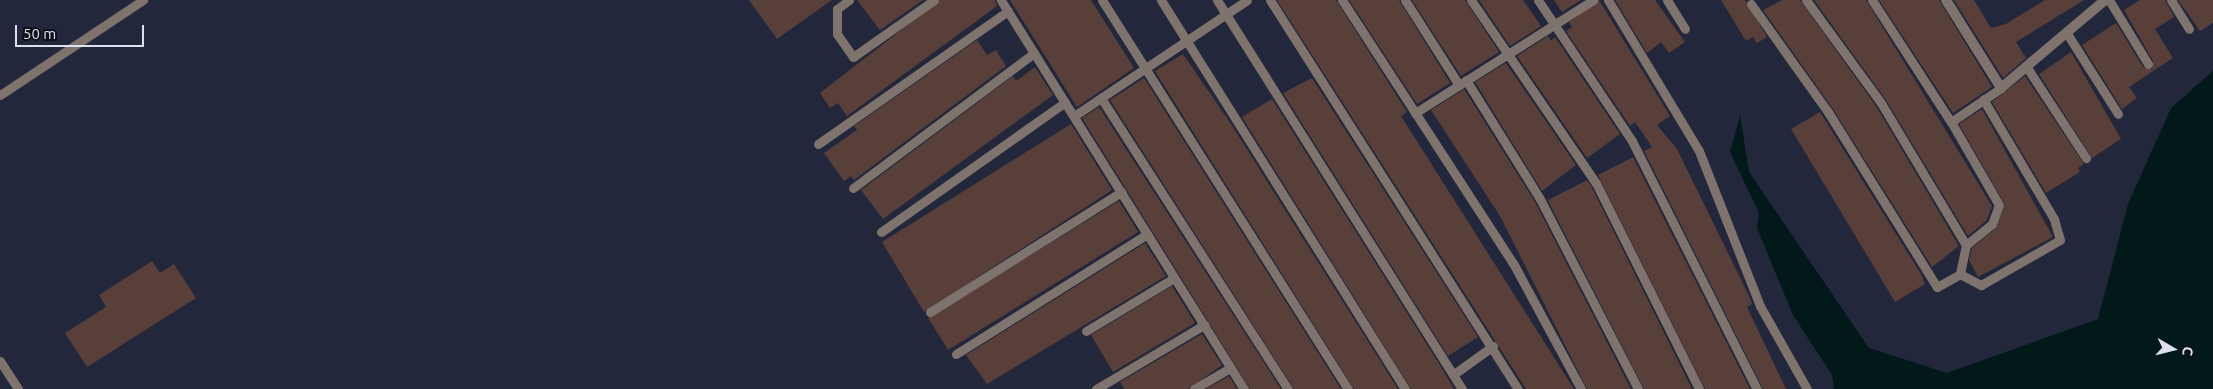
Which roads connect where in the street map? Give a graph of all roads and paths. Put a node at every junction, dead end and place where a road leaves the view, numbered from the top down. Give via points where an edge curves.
1 (143, 0) edge
2 (850, 0) edge
3 (934, 0) edge
4 (1001, 0) edge
5 (1102, 0) edge
6 (1161, 0) edge
7 (1217, 0) edge
8 (1247, 0) edge
9 (1270, 0) edge
10 (1342, 0) edge
11 (1405, 0) edge
12 (1471, 0) edge
13 (1538, 0) edge
14 (1593, 0) edge
15 (1608, 0) edge
16 (1667, 0) edge
17 (1760, 0) edge
18 (1806, 0) edge
19 (1872, 0) edge
20 (1946, 0) edge
21 (2105, 0) edge
22 (2109, 0) edge
23 (2171, 0) edge
24 (1750, 2) edge
25 (1008, 11) junction
26 (1226, 14) junction
27 (1554, 24) junction
28 (1685, 28) dead end
29 (2189, 29) dead end
30 (2066, 32) junction
31 (1186, 41) junction
32 (1034, 53) junction
33 (1507, 54) junction
34 (2148, 64) dead end
35 (2026, 66) junction
36 (1145, 70) junction
37 (1463, 82) junction
38 (2001, 88) junction
39 (0, 95) edge
40 (1101, 98) junction
41 (1984, 99) junction
42 (1065, 102) junction
43 (1415, 113) junction
44 (2118, 114) dead end
45 (1074, 116) junction
46 (1951, 122) junction
47 (818, 144) dead end
48 (2086, 158) dead end
49 (853, 188) dead end
50 (1121, 192) junction
51 (881, 232) dead end
52 (1146, 234) junction
53 (1966, 245) junction
54 (1960, 274) junction
55 (1174, 278) junction
56 (930, 312) dead end
57 (1204, 325) junction
58 (1086, 331) dead end
59 (1493, 346) junction
60 (956, 354) dead end
61 (0, 360) edge
62 (1230, 368) junction
63 (1454, 374) junction
64 (18, 389) edge
65 (1096, 389) edge
66 (1194, 389) edge
67 (1244, 389) edge
68 (1288, 389) edge
69 (1348, 389) edge
70 (1405, 389) edge
71 (1462, 389) edge
72 (1518, 389) edge
73 (1581, 389) edge
74 (1638, 389) edge
75 (1699, 389) edge
76 (1757, 389) edge
77 (1807, 389) edge

1 - 39 lane
2 - 3 lane via 837,9 837,34 853,58
4 - 25 lane
5 - 36 lane
6 - 31 lane
7 - 26 lane
8 - 26 lane
9 - 59 lane
10 - 43 lane
11 - 37 lane
12 - 33 lane
13 - 27 lane
14 - 27 lane
15 - 77 lane via 1699,151 1760,306
16 - 28 lane
17 - 24 lane
18 - 53 lane via 1881,103
19 - 46 lane
20 - 38 street
21 - 30 street
22 - 34 lane
23 - 29 lane
24 - 54 lane via 1828,112 1937,287
25 - 32 lane
25 - 47 lane
26 - 31 lane
26 - 63 lane
27 - 33 lane
27 - 76 lane via 1632,141
30 - 35 street
30 - 44 lane
31 - 36 lane
31 - 70 lane
32 - 42 lane
32 - 49 lane
33 - 37 lane
33 - 75 lane via 1596,183
35 - 38 street
35 - 48 lane
36 - 40 lane
36 - 69 lane
37 - 43 lane
37 - 74 lane via 1540,199
38 - 41 lane
40 - 45 lane
40 - 68 lane
41 - 46 lane
41 - 54 lane via 2054,219 2060,240 1981,285
42 - 45 lane
42 - 51 lane
43 - 73 lane via 1513,263
45 - 50 lane
46 - 53 lane via 1999,205 1992,224
50 - 52 lane
50 - 56 lane
52 - 55 lane
52 - 60 lane
53 - 54 lane
55 - 57 lane
55 - 58 lane
57 - 62 lane
57 - 65 lane
59 - 63 lane
59 - 72 lane
61 - 64 lane
62 - 66 lane
62 - 67 lane
63 - 71 lane

